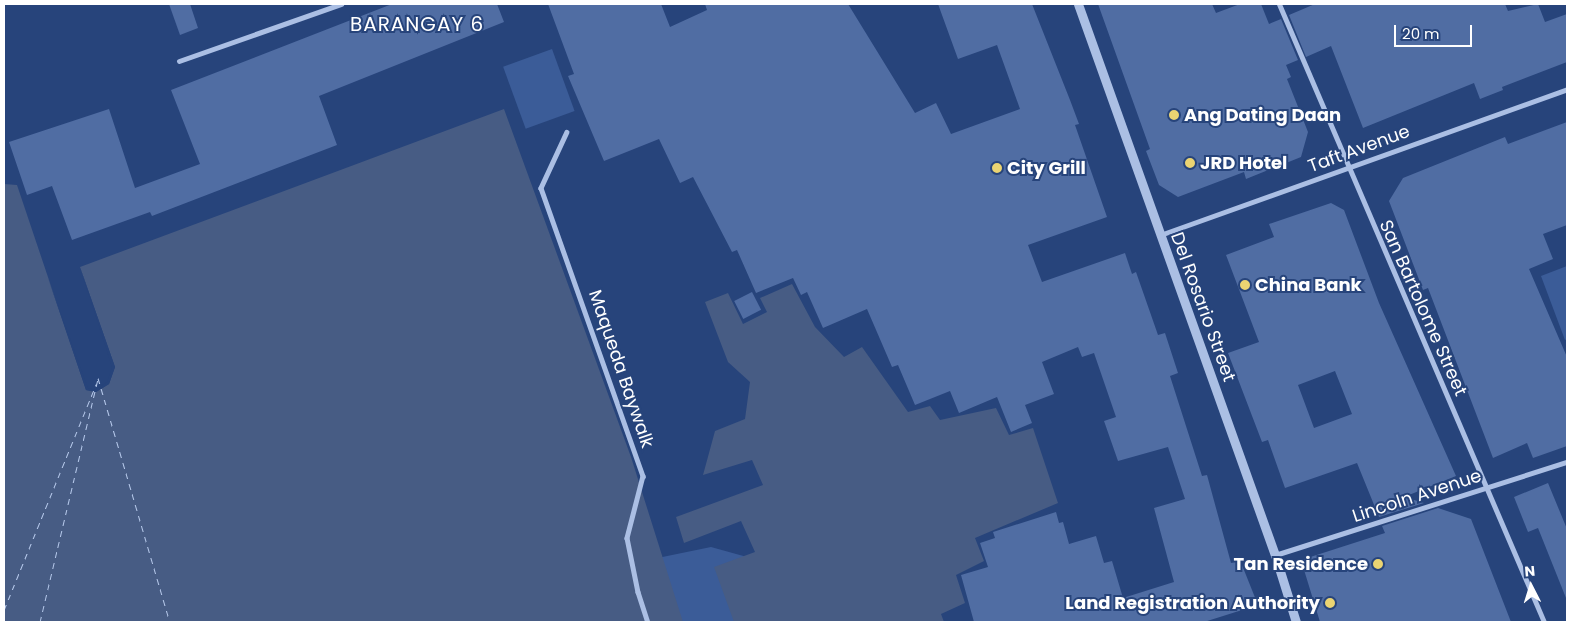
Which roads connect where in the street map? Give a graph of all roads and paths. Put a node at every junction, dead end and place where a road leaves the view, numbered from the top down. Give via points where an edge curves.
1 (341, 4) edge
2 (1078, 4) edge
3 (1279, 4) edge
4 (179, 61) dead end
5 (1567, 88) edge
6 (566, 132) dead end
7 (1347, 168) junction
8 (1160, 235) junction
9 (1567, 462) edge
10 (1486, 488) junction
11 (1275, 555) junction
12 (648, 622) edge
13 (1296, 622) edge
14 (1544, 622) edge

1 - 4 street
2 - 8 street, Del Rosario Street
3 - 7 street, San Bartolome Street
5 - 7 street, Taft Avenue
6 - 12 street, Maqueda Baywalk via 541,188 644,476 627,538
7 - 8 street, Taft Avenue
7 - 10 street, San Bartolome Street
8 - 11 street, Del Rosario Street
9 - 10 street, Lincoln Avenue
10 - 11 street, Lincoln Avenue
10 - 14 street, San Bartolome Street
11 - 13 street, Del Rosario Street

